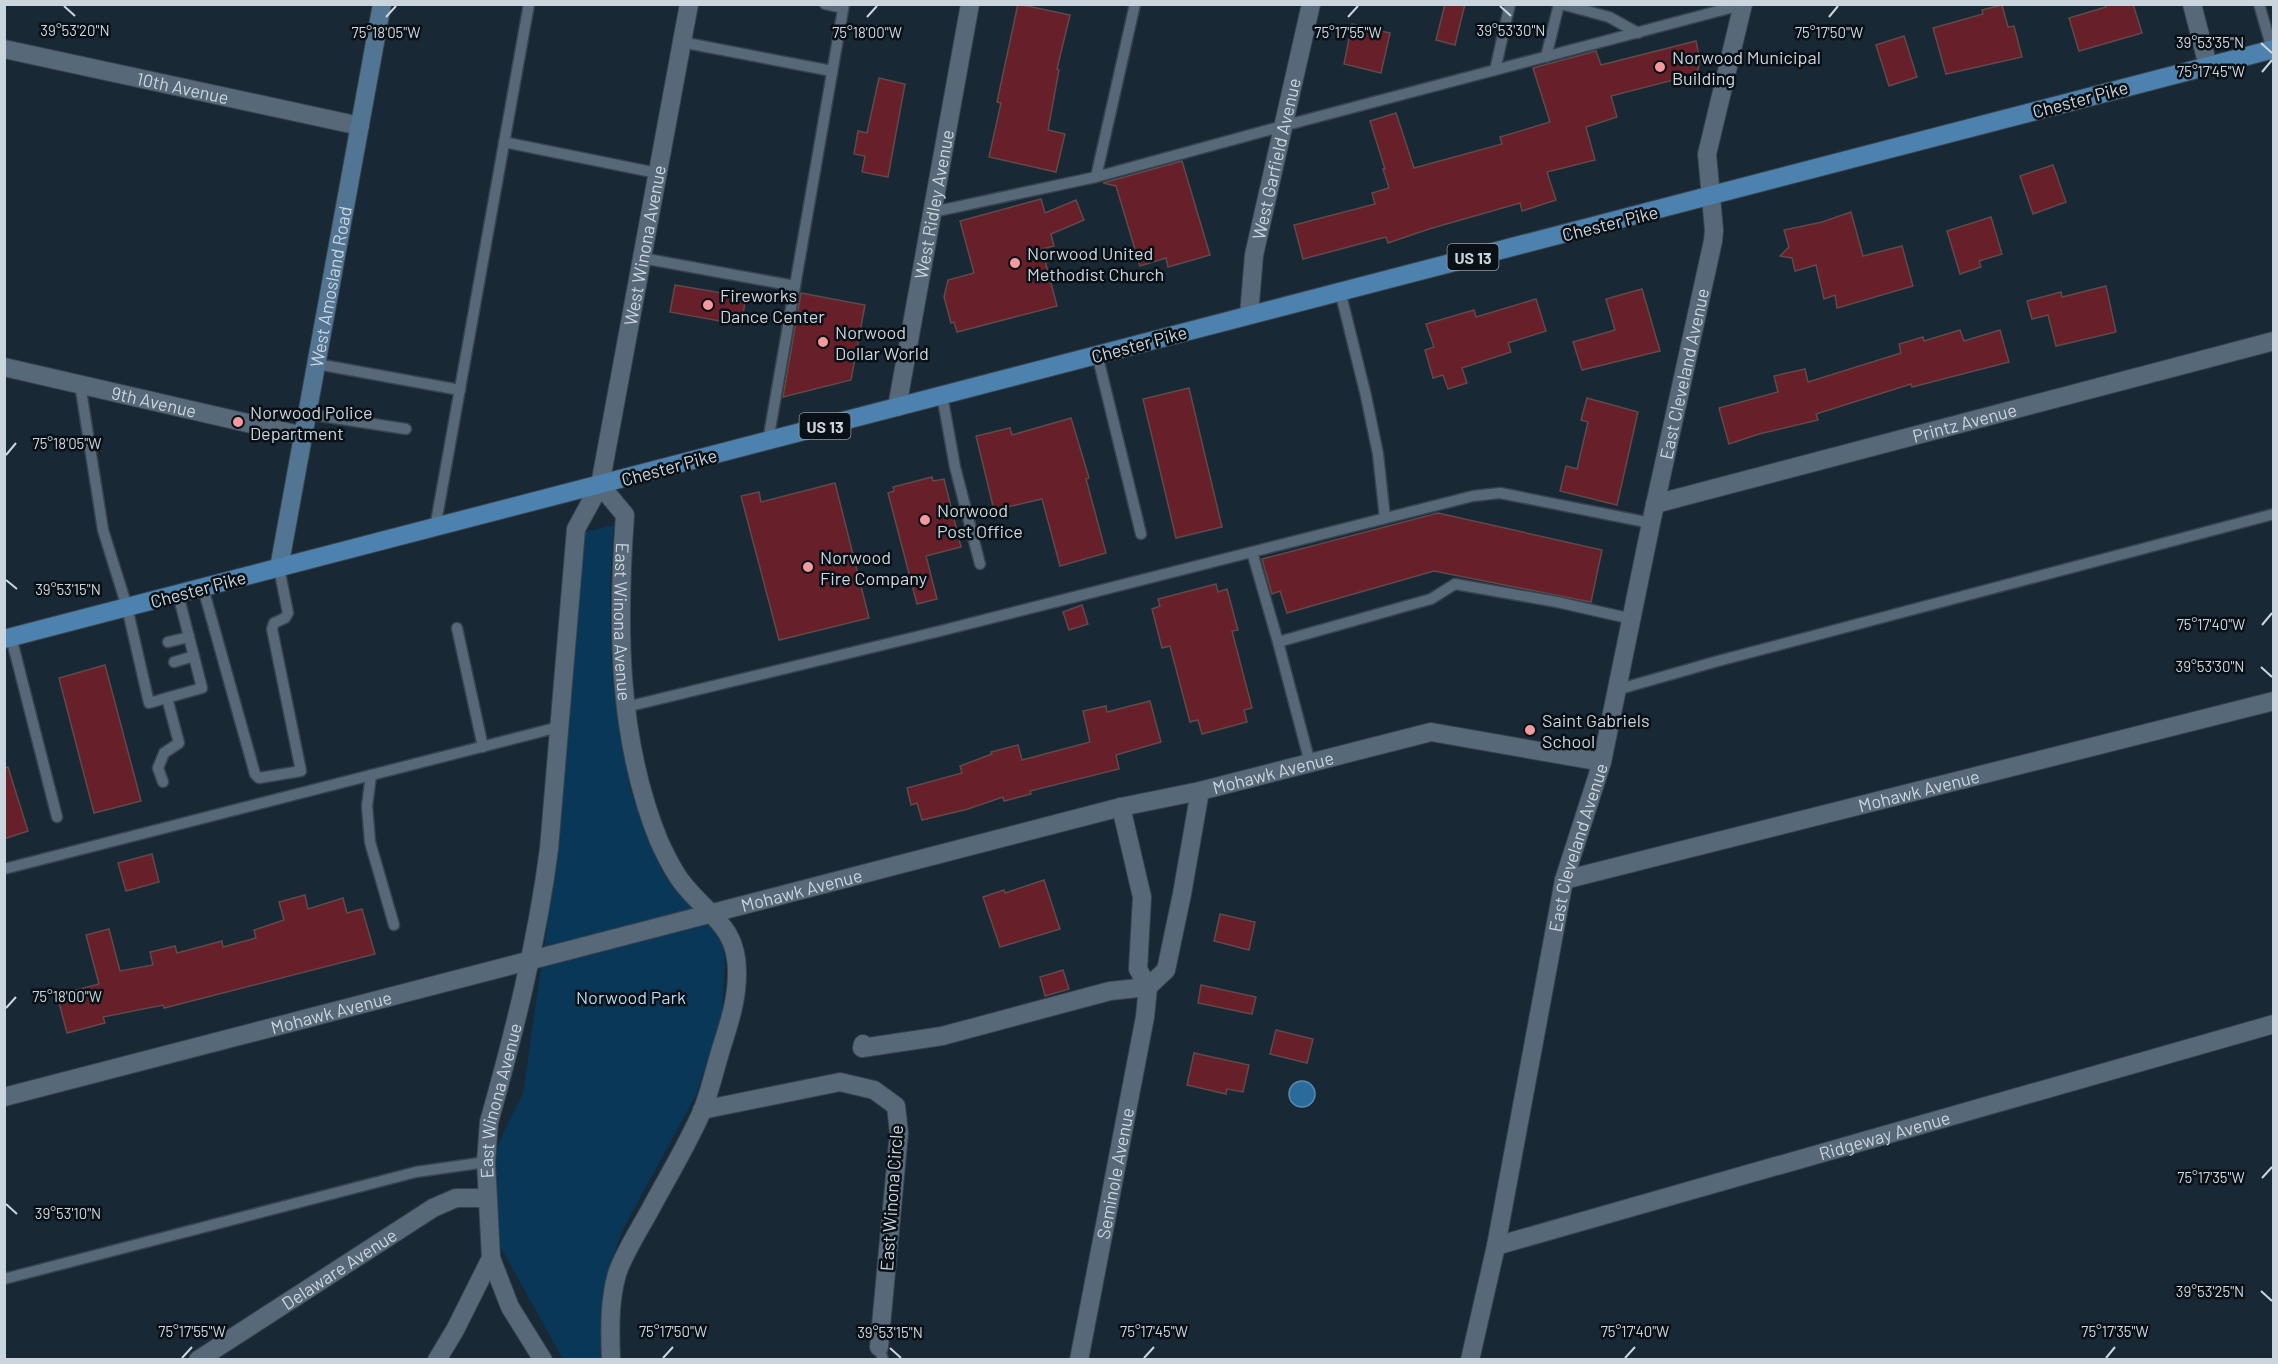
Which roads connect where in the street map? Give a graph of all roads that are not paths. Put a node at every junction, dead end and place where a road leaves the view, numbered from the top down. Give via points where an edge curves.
1 (382, 4) edge
2 (529, 4) edge
3 (688, 4) edge
4 (825, 4) edge
5 (970, 4) edge
6 (1135, 4) edge
7 (1311, 4) edge
8 (1510, 4) edge
9 (1560, 4) edge
10 (2192, 4) edge
11 (2259, 4) edge
12 (1744, 5) edge
13 (843, 6) edge
14 (1638, 33) junction
15 (681, 42) junction
16 (4, 49) edge
17 (2273, 49) edge
18 (1546, 57) junction
19 (2208, 66) junction
20 (1495, 70) junction
21 (832, 71) junction
22 (360, 126) junction
23 (1283, 126) junction
24 (504, 142) junction
25 (657, 173) junction
26 (1096, 177) junction
27 (1710, 196) junction
28 (933, 212) junction
29 (642, 258) junction
30 (795, 286) junction
31 (1340, 291) junction
32 (1249, 315) junction
33 (2274, 341) edge
34 (1097, 354) junction
35 (317, 364) junction
36 (4, 367) edge
37 (80, 384) junction
38 (460, 390) junction
39 (942, 395) junction
40 (897, 406) junction
41 (308, 414) junction
42 (406, 429) dead end
43 (304, 436) junction
44 (768, 441) junction
45 (600, 485) junction
46 (1655, 504) junction
47 (2274, 514) edge
48 (1385, 518) junction
49 (1651, 523) junction
50 (435, 528) junction
51 (1141, 534) dead end
52 (1252, 552) junction
53 (980, 564) dead end
54 (279, 568) junction
55 (202, 588) junction
56 (178, 594) junction
57 (127, 608) junction
58 (1632, 619) junction
59 (457, 628) dead end
60 (189, 637) junction
61 (8, 638) edge
62 (168, 642) dead end
63 (1278, 642) junction
64 (194, 656) junction
65 (174, 662) dead end
66 (1616, 690) junction
67 (167, 698) junction
68 (2274, 701) edge
69 (626, 707) junction
70 (559, 727) junction
71 (483, 747) junction
72 (1602, 762) junction
73 (1310, 763) junction
74 (301, 771) junction
75 (371, 775) junction
76 (163, 782) dead end
77 (1200, 790) junction
78 (306, 792) junction
79 (1121, 807) junction
80 (57, 817) dead end
81 (4, 869) edge
82 (1564, 880) junction
83 (714, 914) junction
84 (394, 925) dead end
85 (529, 962) junction
86 (1148, 987) junction
87 (2274, 1024) edge
88 (863, 1044) dead end
89 (4, 1097) edge
90 (702, 1110) junction
91 (486, 1162) junction
92 (486, 1198) junction
93 (1496, 1246) junction
94 (491, 1258) junction
95 (4, 1279) edge
96 (881, 1353) edge
97 (198, 1359) edge
98 (436, 1359) edge
99 (543, 1359) edge
100 (611, 1359) edge
101 (1079, 1359) edge
102 (1470, 1359) edge

1 - 22 street, West Amosland Road
2 - 24 lane
3 - 15 street, West Winona Avenue
4 - 13 lane
5 - 28 street, West Ridley Avenue
6 - 26 lane
7 - 23 street, West Garfield Avenue
8 - 20 lane
9 - 14 lane via 1609,17
9 - 18 lane
10 - 19 street
11 - 17 lane
12 - 14 lane
12 - 27 street, East Cleveland Avenue via 1707,154
13 - 21 lane
14 - 18 lane
15 - 21 lane
15 - 25 street, West Winona Avenue
16 - 22 street, 10th Avenue
17 - 19 main road, Chester Pike / US 13
18 - 20 lane
19 - 27 main road, Chester Pike / US 13
20 - 23 lane
21 - 30 lane
22 - 35 street, West Amosland Road
23 - 26 lane
23 - 32 street, West Garfield Avenue via 1254,255
24 - 25 lane
24 - 38 lane
25 - 29 street, West Winona Avenue
26 - 28 lane
27 - 31 main road, Chester Pike / US 13
27 - 46 street, East Cleveland Avenue via 1713,241
28 - 40 street, West Ridley Avenue
29 - 30 lane
29 - 45 street, West Winona Avenue
30 - 44 lane
31 - 32 main road, Chester Pike / US 13
31 - 48 lane via 1378,454
32 - 34 main road, Chester Pike / US 13
33 - 46 street, Printz Avenue
34 - 39 main road, Chester Pike / US 13
34 - 51 lane
35 - 38 lane
35 - 41 street, West Amosland Road
36 - 37 street, 9th Avenue
37 - 43 street, 9th Avenue
37 - 57 lane via 103,530
38 - 50 lane
39 - 40 main road, Chester Pike / US 13
39 - 53 lane via 955,467
40 - 44 main road, Chester Pike / US 13
41 - 42 lane
41 - 43 street, West Amosland Road
43 - 54 street, West Amosland Road
44 - 45 main road, Chester Pike / US 13
45 - 50 main road, Chester Pike / US 13
45 - 69 street, East Winona Avenue via 625,515 620,620
45 - 70 street, East Winona Avenue via 576,529
46 - 49 street, East Cleveland Avenue
47 - 66 lane
48 - 49 lane via 1473,496 1500,494
48 - 52 lane
49 - 58 street, East Cleveland Avenue
50 - 54 main road, Chester Pike / US 13
52 - 63 lane
52 - 69 lane
54 - 55 main road, Chester Pike / US 13
54 - 74 lane via 288,614 274,623 272,629
55 - 56 main road, Chester Pike / US 13
55 - 74 lane via 255,774 260,778
56 - 57 main road, Chester Pike / US 13
56 - 60 lane
57 - 61 main road, Chester Pike / US 13
57 - 67 lane via 147,670 149,703
58 - 63 lane via 1455,584 1431,599
58 - 66 street, East Cleveland Avenue
59 - 71 lane
60 - 62 lane
60 - 64 lane
61 - 80 lane
63 - 73 lane
64 - 65 lane
64 - 67 lane via 202,688
66 - 72 street, East Cleveland Avenue
67 - 76 lane via 179,743 164,753 158,768
68 - 82 street, Mohawk Avenue
69 - 83 street, East Winona Avenue via 637,772 660,844 681,881
70 - 71 lane
70 - 85 street, East Winona Avenue via 549,849
71 - 75 lane
72 - 73 street, Mohawk Avenue via 1431,732
72 - 82 street, East Cleveland Avenue
73 - 77 street, Mohawk Avenue
74 - 78 lane
75 - 78 lane
75 - 84 lane via 367,806 370,842
77 - 79 street, Mohawk Avenue
77 - 86 street via 1166,970
78 - 81 lane
79 - 83 street, Mohawk Avenue
79 - 86 street, Seminole Avenue via 1142,897 1138,969
82 - 93 street, East Cleveland Avenue
83 - 85 street, Mohawk Avenue
83 - 90 street, East Winona Avenue via 733,941 737,974 732,1014
85 - 89 street, Mohawk Avenue
85 - 91 street, East Winona Avenue via 489,1122
86 - 88 street via 1110,991 942,1036 862,1048
86 - 101 street, Seminole Avenue
87 - 93 street, Ridgeway Avenue
90 - 96 street, East Winona Circle via 840,1082 874,1090 896,1106 899,1133
90 - 100 street, East Winona Avenue via 617,1273 609,1316
91 - 92 street, East Winona Avenue
91 - 95 lane via 416,1172
92 - 94 street, East Winona Avenue
92 - 97 street, Delaware Avenue via 456,1198 433,1208
93 - 102 street, East Cleveland Avenue
94 - 98 street
94 - 99 street, East Winona Avenue via 510,1307

